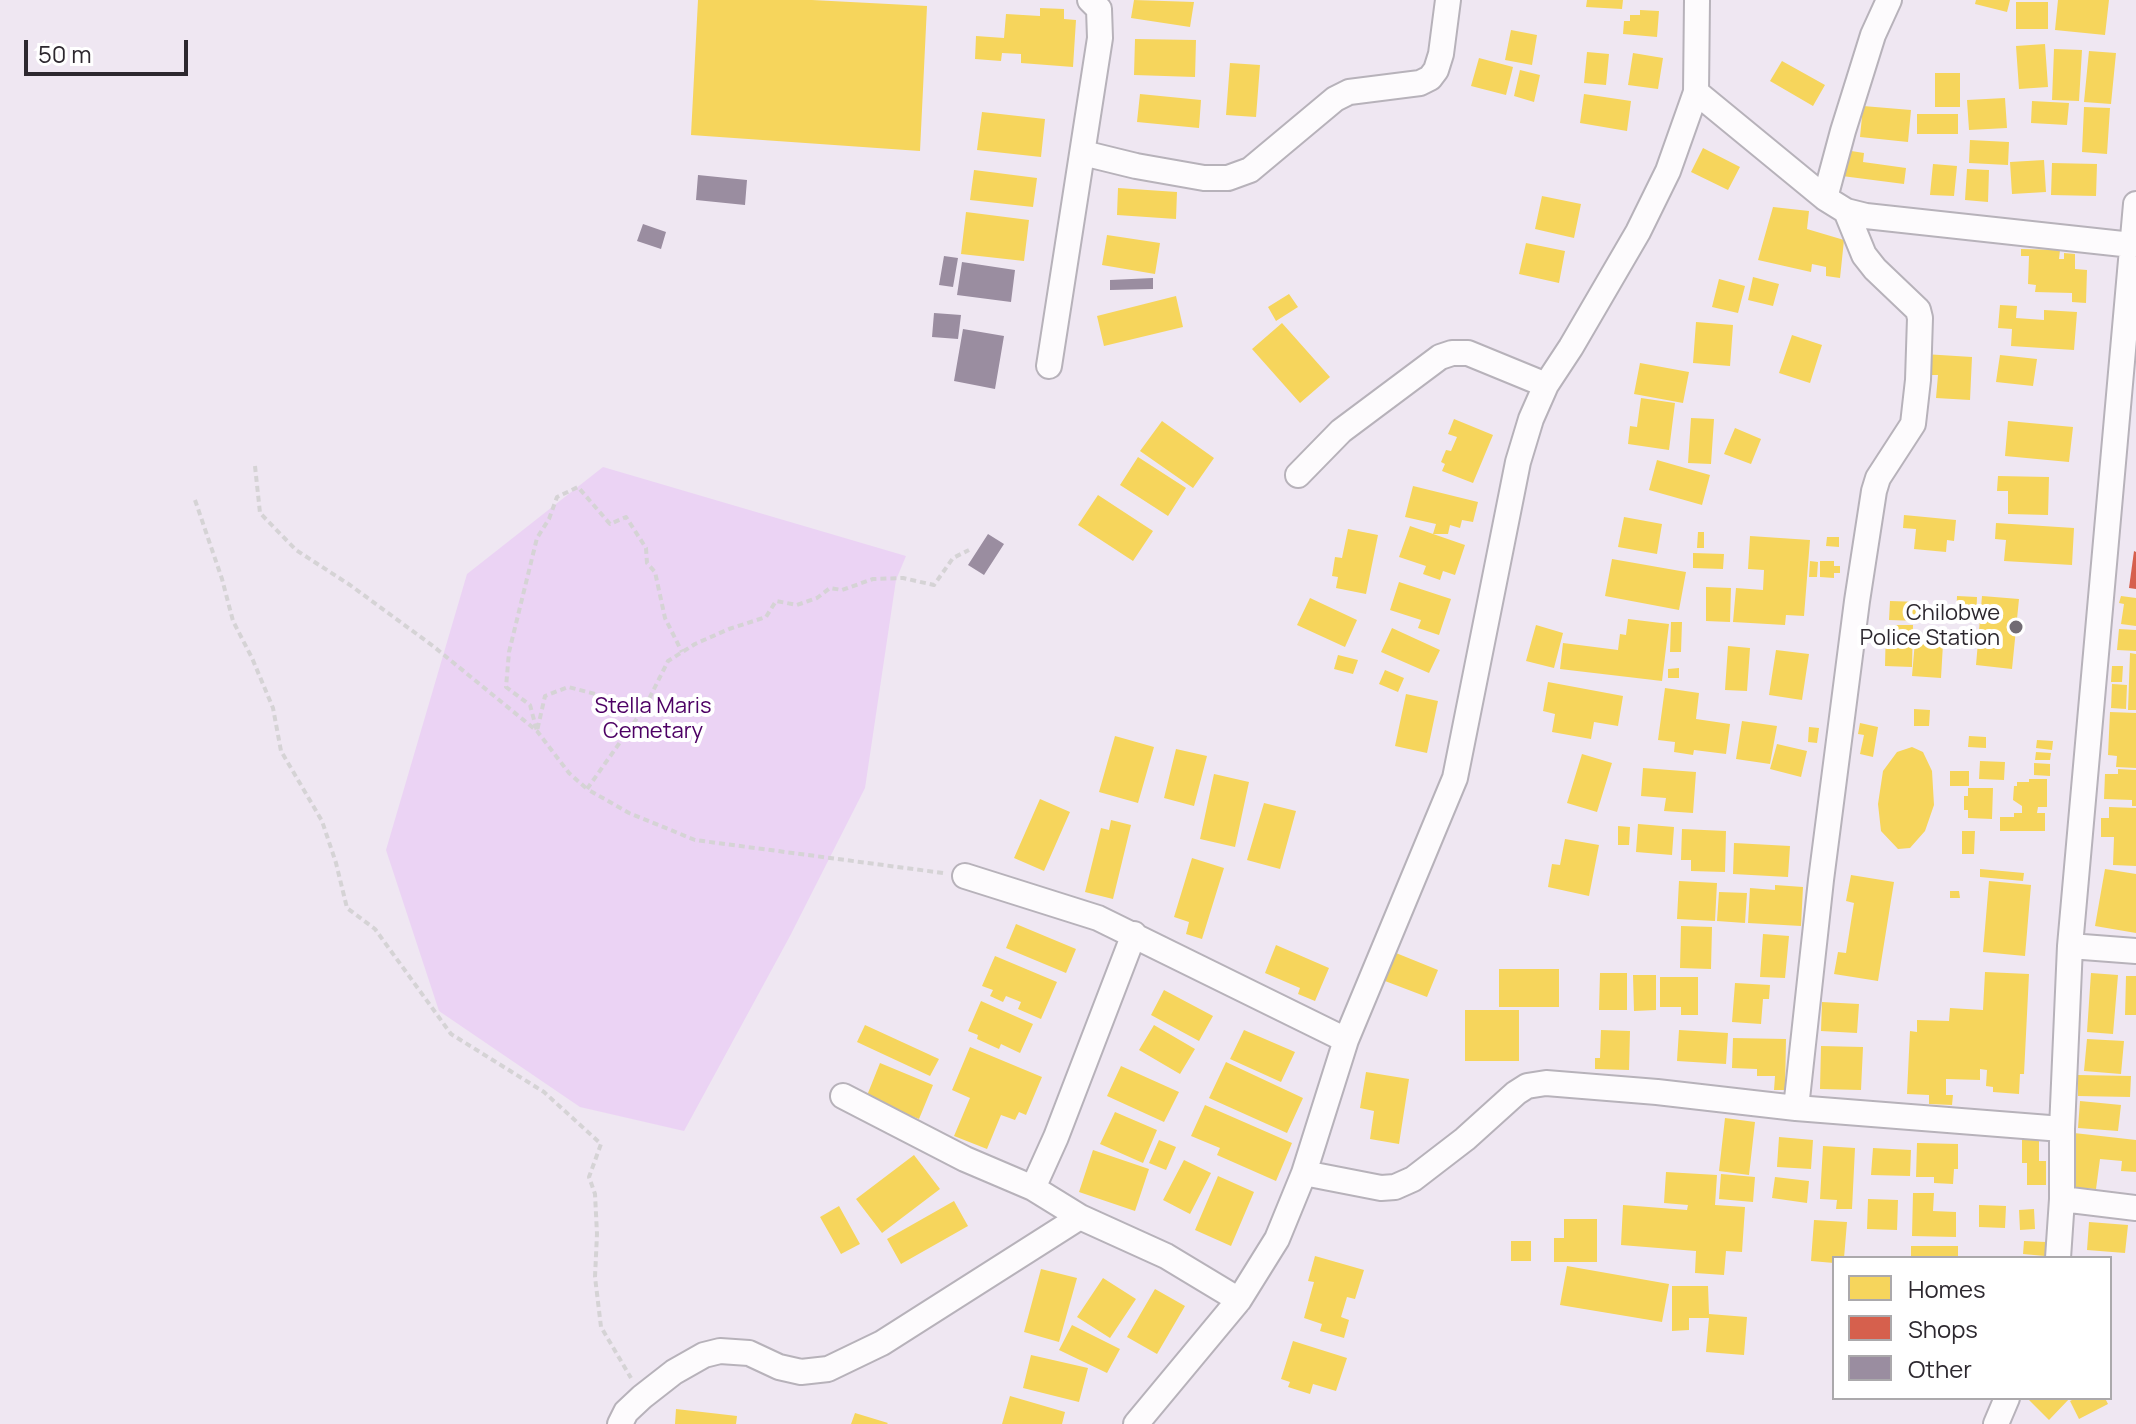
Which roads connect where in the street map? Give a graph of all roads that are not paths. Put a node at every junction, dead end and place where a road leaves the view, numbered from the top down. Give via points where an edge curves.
1 (1090, 0) edge
2 (1448, 0) edge
3 (1697, 0) edge
4 (1889, 0) edge
5 (1696, 92) junction
6 (1083, 153) junction
7 (1835, 204) junction
8 (2136, 204) edge
9 (2132, 245) junction
10 (1049, 366) dead end
11 (1546, 385) junction
12 (1298, 475) dead end
13 (965, 876) road end
14 (1134, 934) junction
15 (2070, 946) junction
16 (2136, 951) edge
17 (1346, 1040) junction
18 (843, 1096) dead end
19 (1796, 1108) junction
20 (2062, 1129) junction
21 (1304, 1173) junction
22 (1033, 1188) junction
23 (2062, 1199) junction
24 (2136, 1208) edge
25 (1080, 1217) junction
26 (2058, 1256) edge
27 (1239, 1300) junction
28 (2006, 1400) edge
29 (620, 1424) edge
30 (1136, 1424) edge
31 (1996, 1424) edge

1 - 6 street via 1099,9 1100,38
2 - 6 street via 1441,54 1430,78 1335,99 1250,170 1228,178 1204,178
3 - 5 street
4 - 7 street via 1843,131
5 - 7 street
5 - 11 street via 1668,171 1638,232
6 - 10 street
7 - 9 street via 1866,216
7 - 19 street via 1864,255 1918,310 1918,380 1913,424 1874,491
8 - 9 street
9 - 15 street
11 - 12 street via 1468,353 1440,357 1341,431
11 - 17 street via 1518,462 1455,778
13 - 14 street
14 - 17 street
14 - 22 street
15 - 16 street
15 - 20 street
17 - 21 street
18 - 22 street
19 - 20 street
19 - 21 street via 1546,1083 1516,1093 1424,1171 1395,1187
20 - 23 street
21 - 27 street via 1277,1239
22 - 25 street
23 - 24 street
23 - 26 street
25 - 27 street via 1166,1256
25 - 29 street via 882,1343 828,1369 801,1372 749,1353 704,1355 642,1397
27 - 30 street
28 - 31 street

